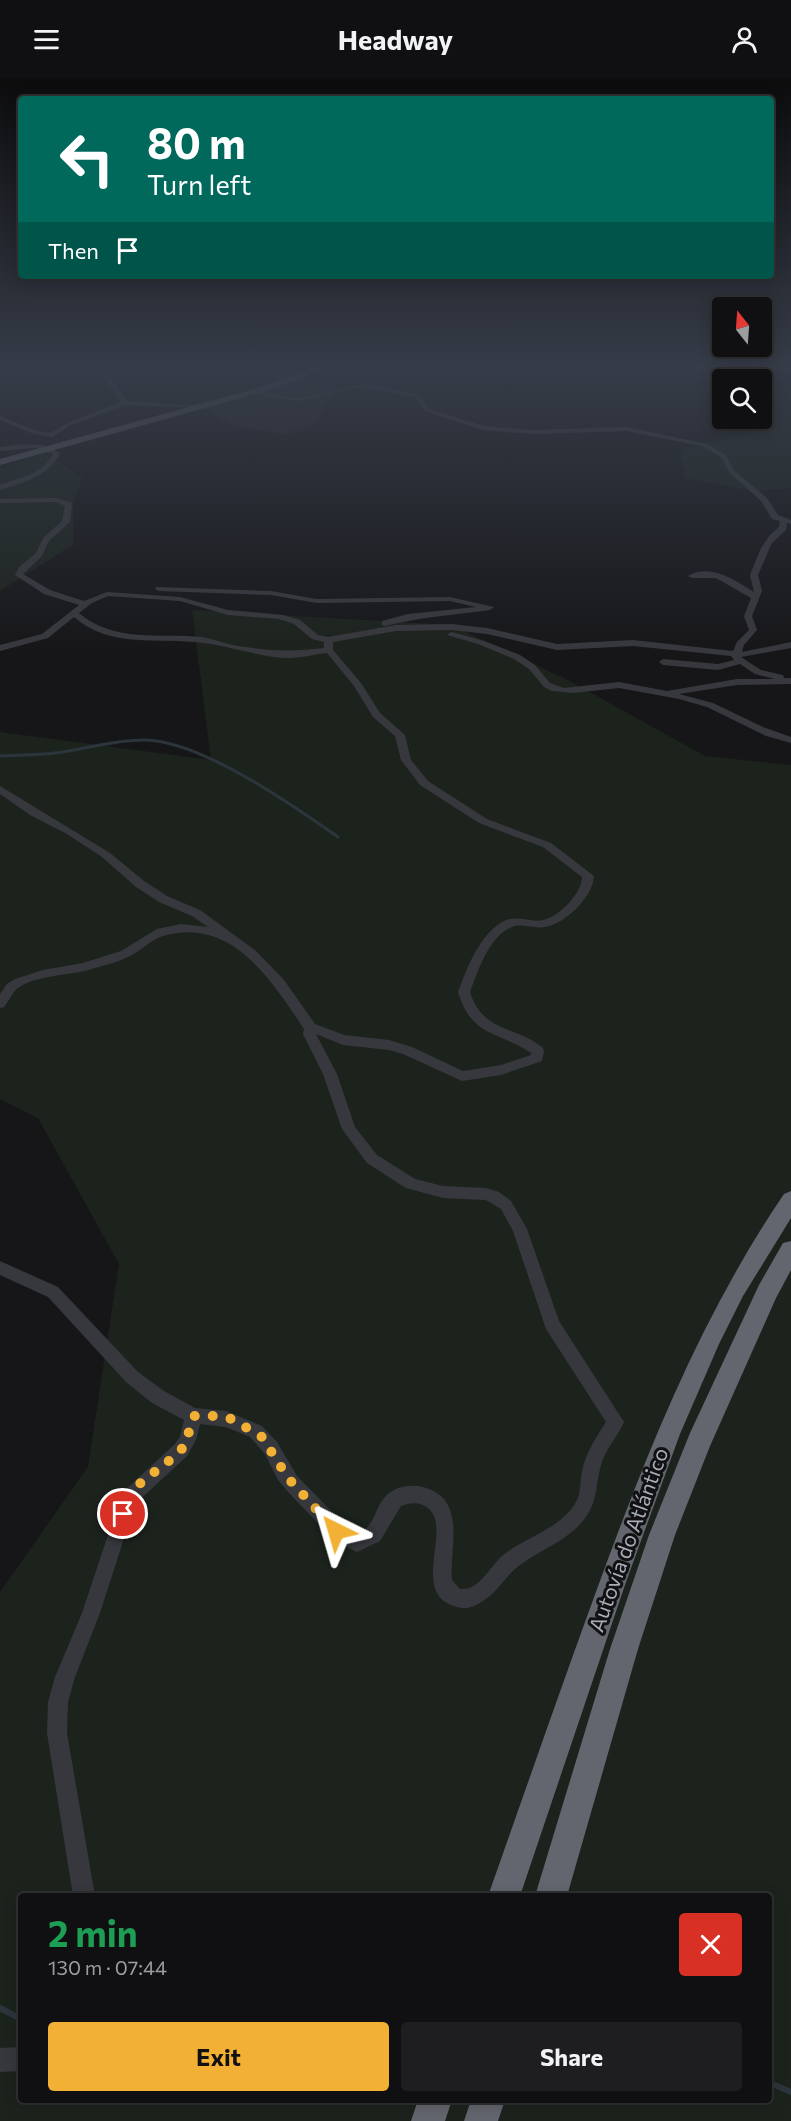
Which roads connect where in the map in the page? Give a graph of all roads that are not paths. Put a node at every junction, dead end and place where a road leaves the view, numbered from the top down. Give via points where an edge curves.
1 (52, 463) edge
2 (727, 463) edge
3 (0, 488) edge
4 (0, 501) edge
5 (787, 521) edge
6 (692, 576) dead end
7 (112, 594) junction
8 (756, 597) junction
9 (84, 604) junction
10 (74, 613) junction
11 (359, 636) junction
12 (331, 643) junction
13 (791, 645) edge
14 (0, 648) edge
15 (736, 657) junction
16 (663, 662) dead end
17 (791, 680) edge
18 (660, 693) junction
19 (791, 740) edge
20 (0, 789) edge
21 (222, 933) junction
22 (0, 1004) edge
23 (311, 1029) junction
24 (791, 1200) edge
25 (791, 1250) edge
26 (0, 1268) edge
27 (194, 1416) junction
28 (84, 1893) edge
29 (505, 1893) edge
30 (552, 1893) edge
31 (18, 2059) edge
32 (0, 2060) edge
33 (434, 2103) edge
34 (487, 2103) edge
35 (428, 2121) edge
36 (481, 2121) edge

1 - 3 street
2 - 5 street via 776,517
4 - 9 street via 57,500 69,505 66,522 46,540 39,554 19,575 46,592
5 - 8 street via 768,542 754,575
6 - 8 street via 725,576
7 - 9 street
7 - 12 street via 168,597 220,611 280,617 297,622 315,637
7 - 12 street via 187,589 271,593 317,601 450,599 489,607 408,617 351,633
8 - 15 street via 748,616 752,632 740,644
9 - 10 street
10 - 12 street via 89,626 138,639 202,640 290,655
10 - 14 street via 45,636
11 - 12 street
11 - 15 street via 396,628 452,627 556,647 633,644
11 - 18 street via 460,636 531,666 546,686 555,689 616,684
12 - 23 street via 376,714 397,730 406,760 424,783 483,821 547,845 590,881 580,897 554,920 504,926 477,961 464,992 469,1008 482,1023 535,1048 539,1055 530,1062 462,1076 407,1050 343,1040
13 - 15 street
15 - 16 street via 718,667
15 - 17 street via 758,672
17 - 18 street via 736,682
18 - 19 street via 710,705 748,725
20 - 21 street via 106,855 163,899 196,913
21 - 22 street via 181,928 157,933 125,954 19,982
21 - 23 street via 267,967
23 - 27 street via 309,1034 330,1074 349,1129 372,1159 411,1184 443,1192 486,1194 506,1205 520,1229 552,1324 616,1422 600,1443 587,1497 573,1518 510,1562 477,1595 460,1599 449,1594 443,1584 440,1570 447,1529 444,1516 431,1500 411,1495 392,1502 376,1532 357,1543 336,1531 297,1489 255,1431 232,1419
24 - 29 highway, Autovía do Atlántico via 737,1288 672,1425
25 - 30 highway, Autovía do Atlántico via 767,1292 699,1442 662,1535
26 - 27 street via 53,1293 132,1377 158,1397
27 - 28 street via 179,1453 138,1485 128,1499 58,1702 57,1733
31 - 32 street
33 - 35 highway
34 - 36 highway

